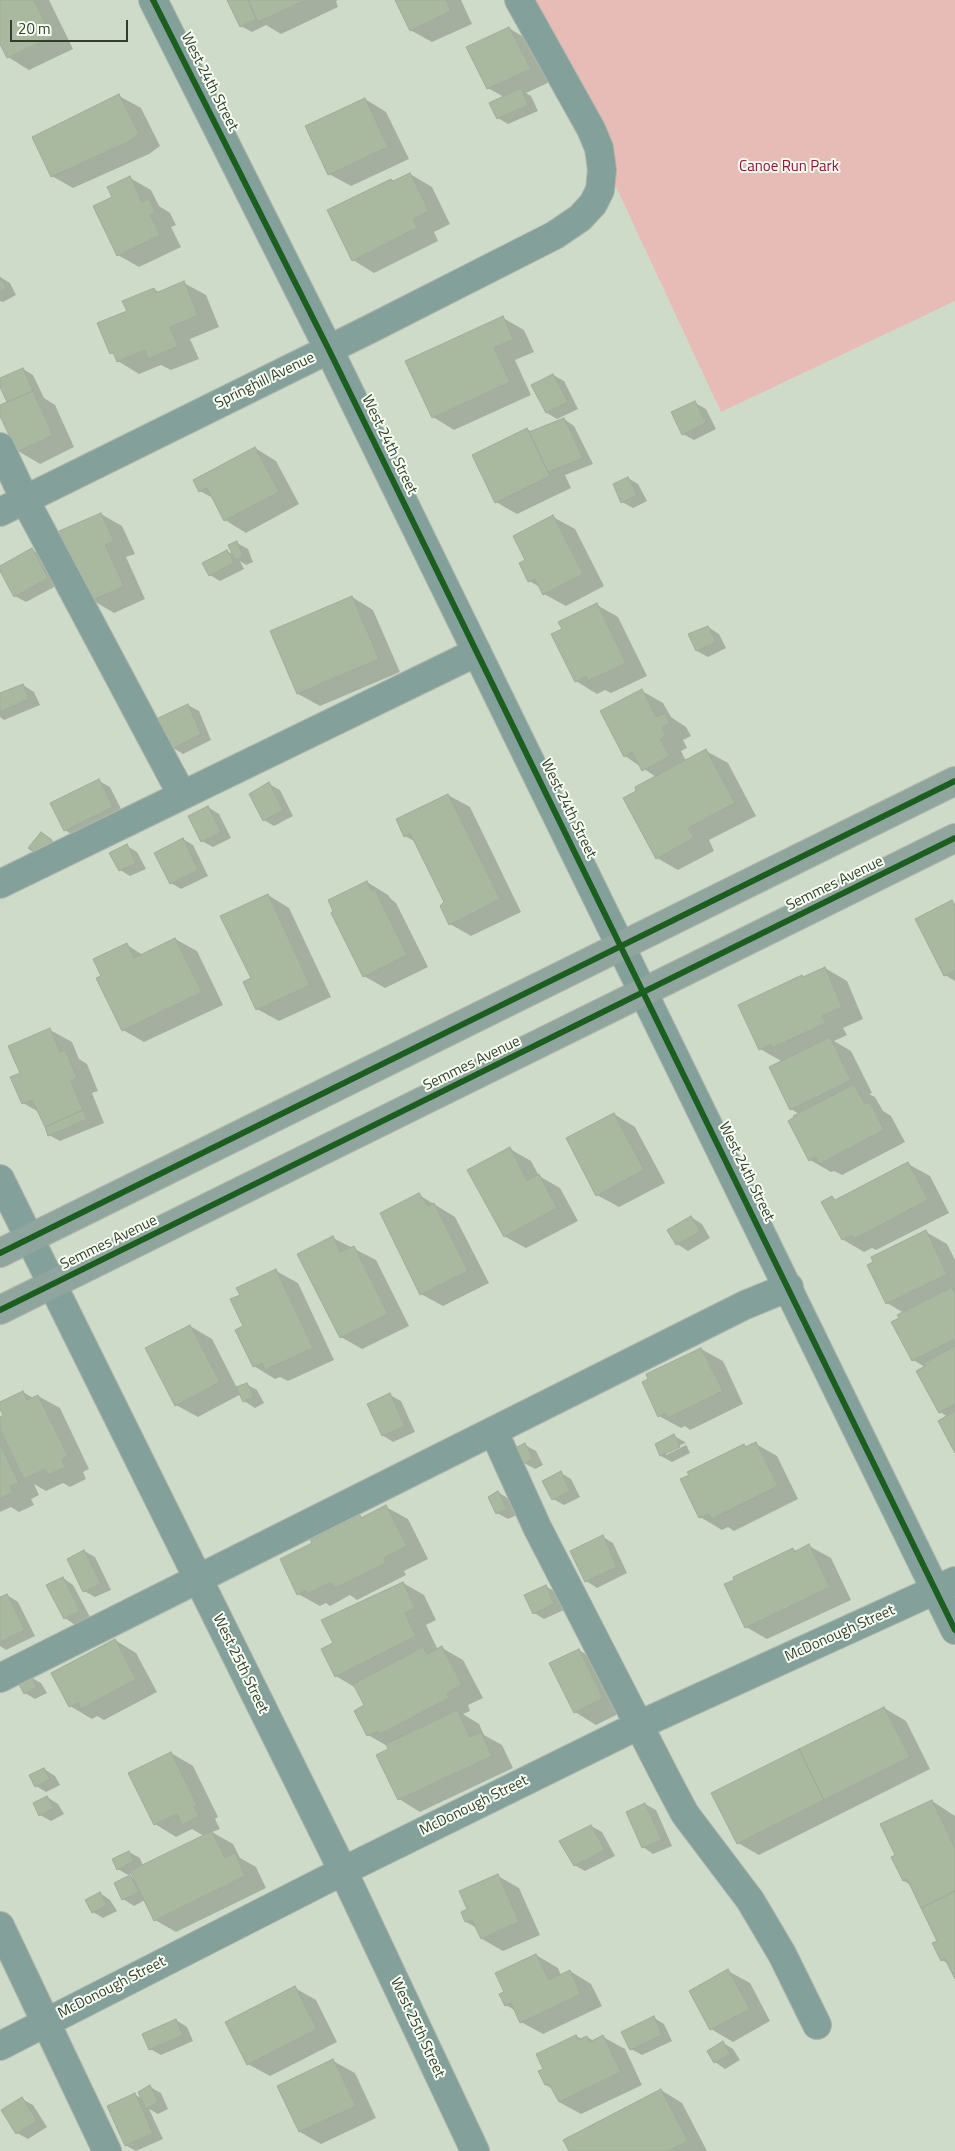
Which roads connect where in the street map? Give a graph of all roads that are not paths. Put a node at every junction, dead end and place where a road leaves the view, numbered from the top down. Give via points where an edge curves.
1 (153, 0) edge
2 (519, 0) edge
3 (329, 350) junction
4 (0, 447) edge
5 (25, 500) junction
6 (0, 512) edge
7 (476, 652) junction
8 (955, 781) edge
9 (182, 796) junction
10 (955, 838) edge
11 (0, 884) edge
12 (621, 947) junction
13 (645, 992) junction
14 (0, 1179) edge
15 (30, 1238) junction
16 (0, 1252) edge
17 (51, 1285) junction
18 (788, 1287) junction
19 (0, 1310) edge
20 (494, 1432) junction
21 (197, 1578) junction
22 (945, 1586) edge
23 (955, 1630) edge
24 (0, 1678) edge
25 (638, 1726) junction
26 (342, 1871) junction
27 (0, 1926) edge
28 (46, 2022) junction
29 (817, 2025) dead end
30 (0, 2046) edge
31 (107, 2151) edge
32 (474, 2151) edge

1 - 3 street, West 24th Street
2 - 3 street, Springhill Avenue via 591,129 599,148 600,190 580,218 555,235
3 - 5 street, Springhill Avenue
3 - 7 street, West 24th Street
4 - 5 street
5 - 6 street, Springhill Avenue
5 - 9 street
7 - 9 street
7 - 12 street, West 24th Street
8 - 12 main road
9 - 11 street
10 - 13 main road, Semmes Avenue
12 - 13 street, West 24th Street
12 - 15 main road
13 - 17 main road, Semmes Avenue
13 - 18 street, West 24th Street
14 - 15 street, West 25th Street
15 - 16 main road
15 - 17 street, West 25th Street
17 - 19 main road, Semmes Avenue
17 - 21 street, West 25th Street
18 - 20 street
18 - 22 street, West 24th Street
20 - 21 street
20 - 25 street via 537,1528
21 - 24 street
21 - 26 street, West 25th Street
22 - 23 street, West 24th Street
22 - 25 street, McDonough Street
25 - 26 street, McDonough Street
25 - 29 street via 685,1814 750,1900 782,1954
26 - 28 street, McDonough Street
26 - 32 street, West 25th Street
27 - 28 street
28 - 30 street, McDonough Street
28 - 31 street

